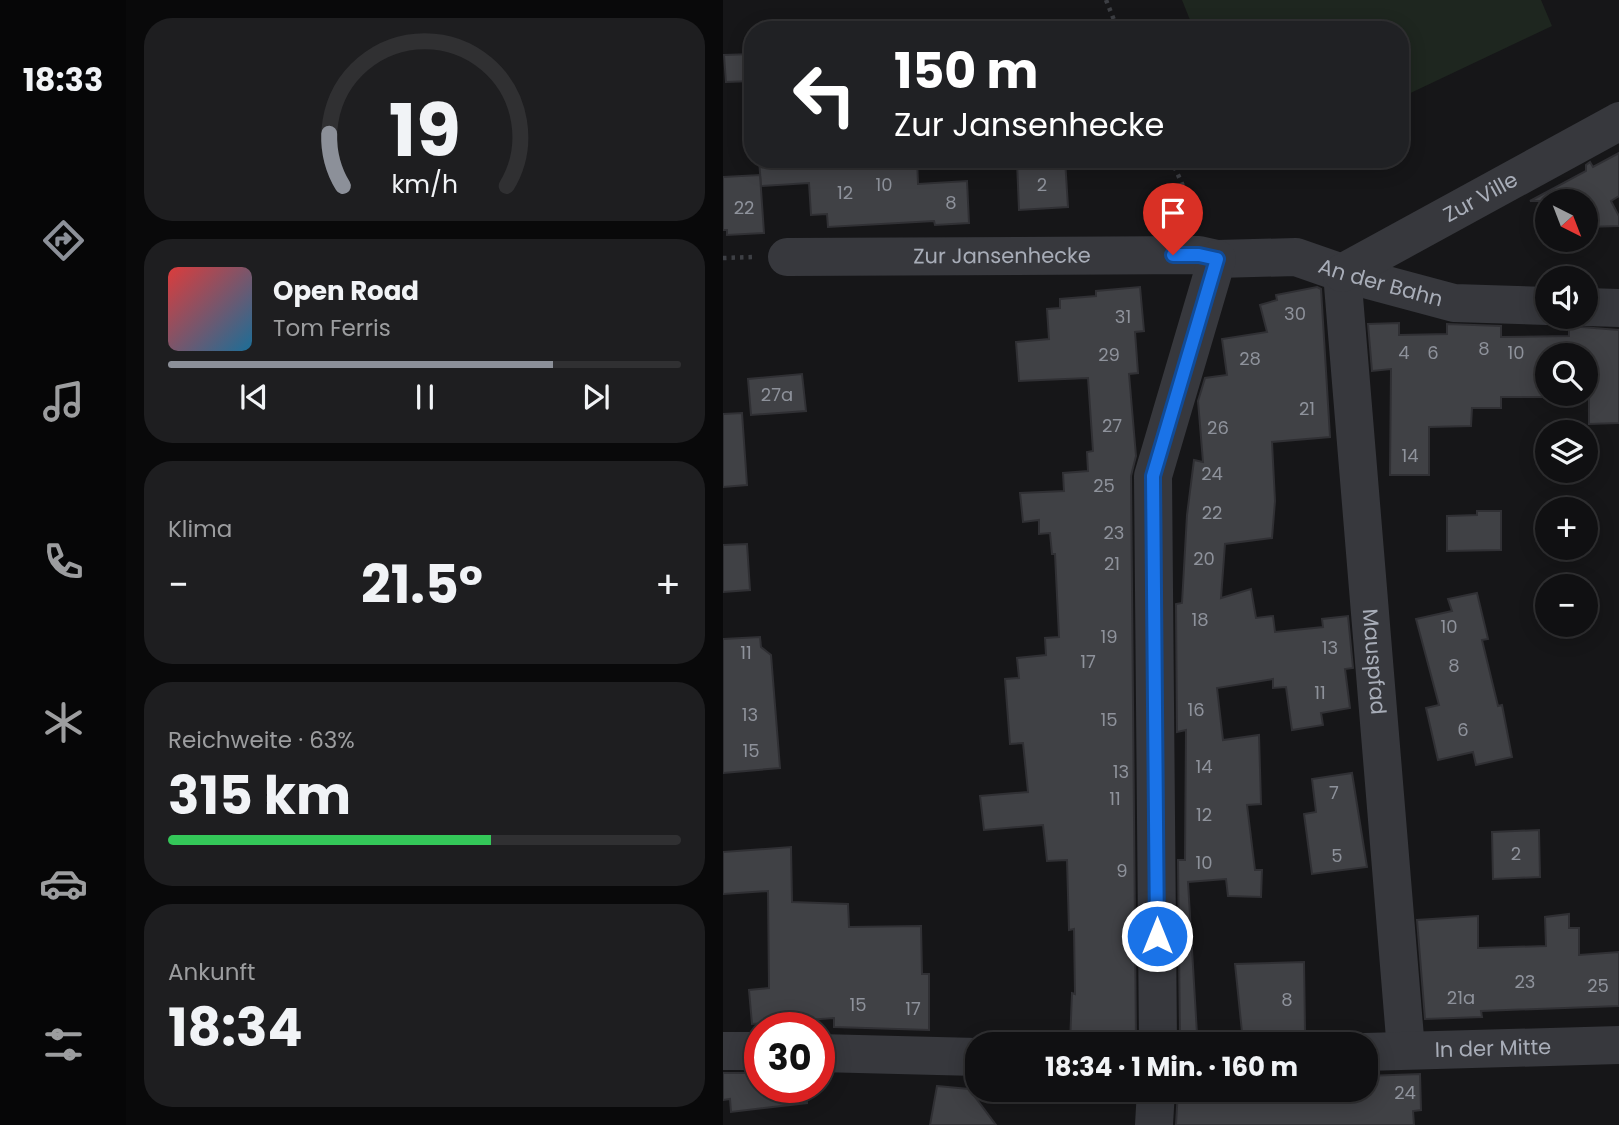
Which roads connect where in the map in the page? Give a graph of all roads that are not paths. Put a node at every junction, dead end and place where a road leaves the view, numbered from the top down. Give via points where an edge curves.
1 (1619, 121) edge
2 (787, 257) dead end
3 (1217, 259) junction
4 (1342, 273) junction
5 (1535, 306) edge
6 (1598, 307) edge
7 (1619, 308) edge
8 (1158, 1032) edge
9 (1619, 1045) edge
10 (1406, 1050) junction
11 (723, 1051) edge
12 (744, 1051) edge
13 (1378, 1051) edge
14 (835, 1054) edge
15 (965, 1058) edge
16 (1155, 1102) edge
17 (1154, 1125) edge

1 - 4 street, Zur Ville
2 - 3 street, Zur Jansenhecke via 1199,255
3 - 4 street, An der Bahn via 1296,257
3 - 8 street via 1153,476
4 - 5 street, An der Bahn via 1454,303
4 - 10 street, Mauspfad
6 - 7 street
9 - 10 street, In der Mitte
10 - 13 street, In der Mitte
11 - 12 street
14 - 15 street
16 - 17 street

